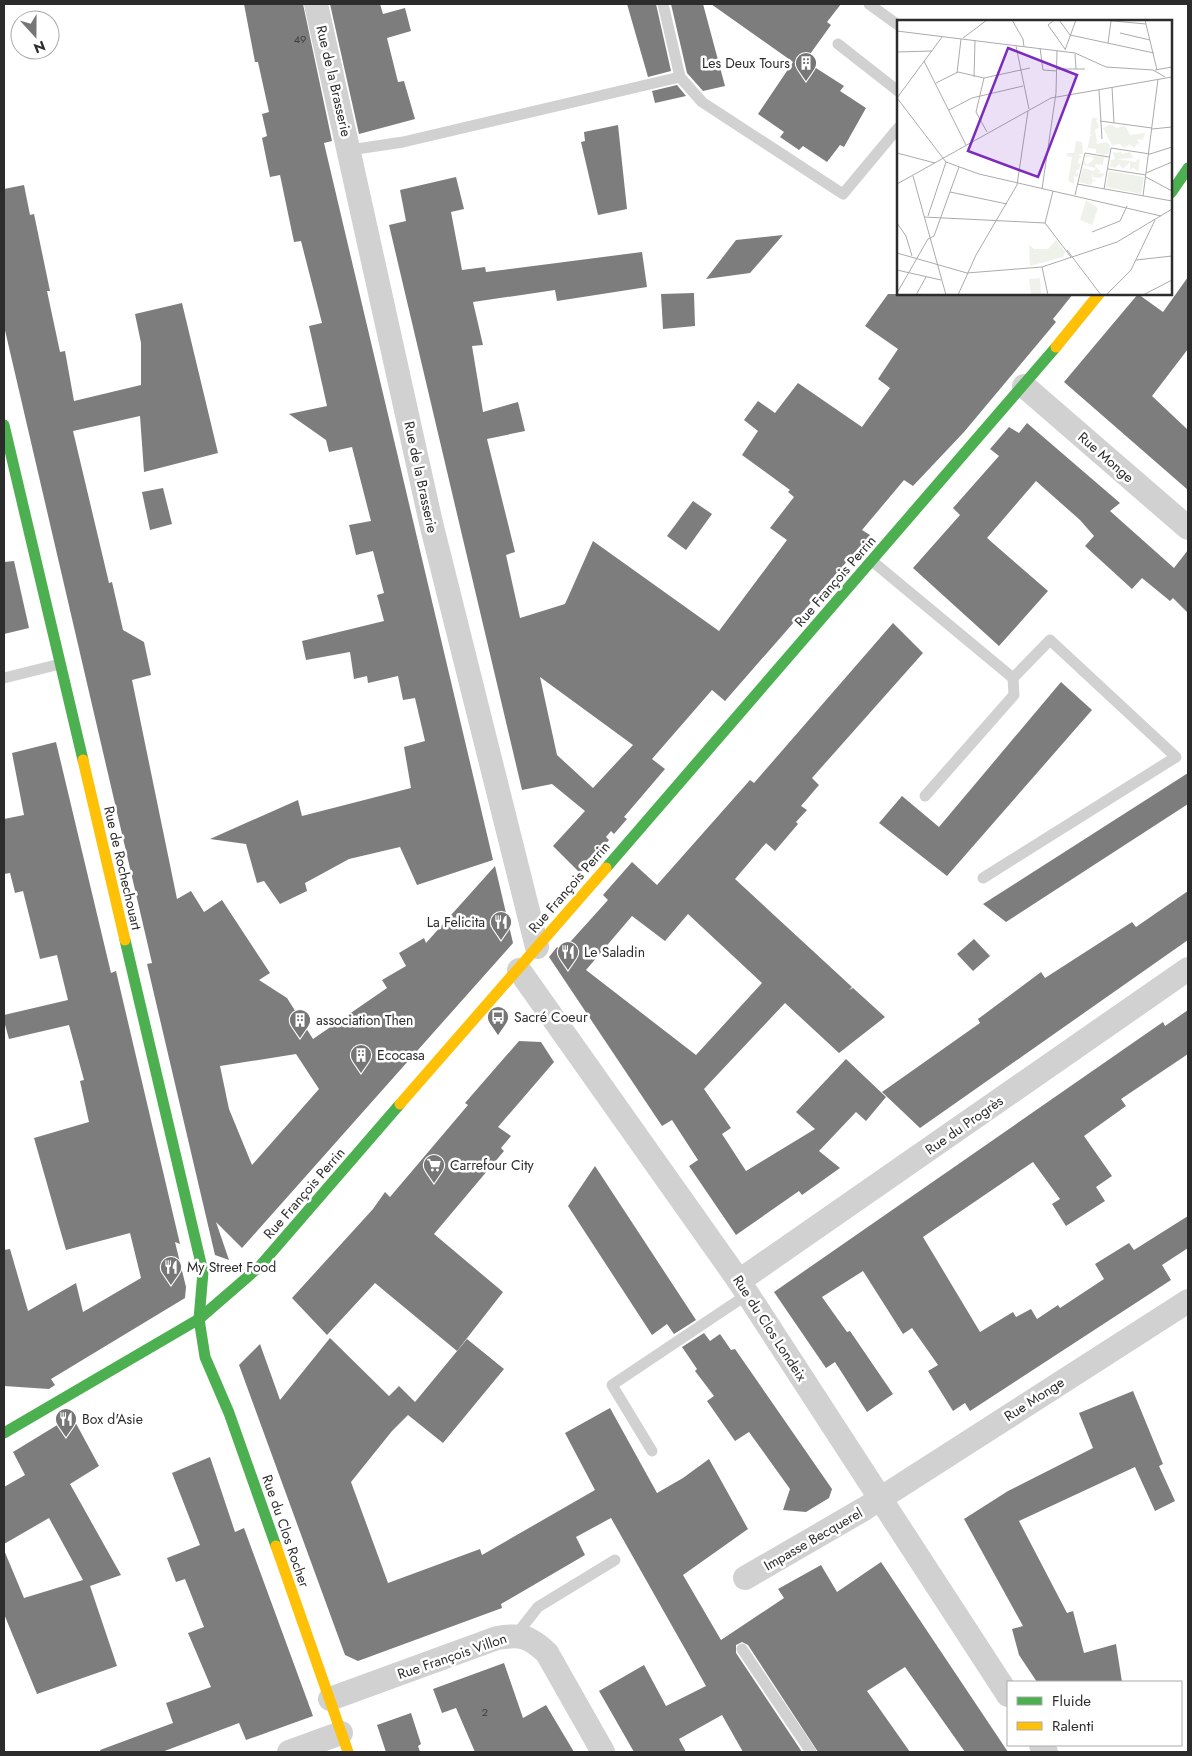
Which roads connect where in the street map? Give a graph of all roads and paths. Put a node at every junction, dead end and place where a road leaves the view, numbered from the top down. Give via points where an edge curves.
1 (316, 4) edge
2 (663, 4) edge
3 (869, 4) edge
4 (897, 24) edge
5 (838, 44) dead end
6 (680, 77) junction
7 (897, 89) edge
8 (897, 129) edge
9 (350, 150) junction
10 (1188, 168) edge
11 (1172, 192) edge
12 (1098, 295) edge
13 (1024, 386) junction
14 (4, 424) edge
15 (1188, 528) edge
16 (872, 562) junction
17 (60, 664) junction
18 (4, 678) edge
19 (1013, 678) junction
20 (925, 796) dead end
21 (983, 878) dead end
22 (537, 947) junction
23 (1188, 969) edge
24 (519, 970) junction
25 (743, 1287) junction
26 (1188, 1300) edge
27 (199, 1319) junction
28 (4, 1433) edge
29 (652, 1451) dead end
30 (880, 1498) junction
31 (615, 1560) dead end
32 (745, 1578) dead end
33 (516, 1635) junction
34 (742, 1649) dead end
35 (1007, 1693) edge
36 (330, 1699) junction
37 (344, 1743) edge
38 (290, 1752) edge
39 (603, 1752) edge
40 (811, 1752) edge

1 - 9 street, Rue de la Brasserie
2 - 6 lane
3 - 4 lane
5 - 7 lane
6 - 8 lane via 702,102 843,194
6 - 9 lane via 403,142
9 - 22 street, Rue de la Brasserie via 431,523
10 - 11 main road
12 - 13 main road, Rue François Perrin
13 - 15 street, Rue Monge
13 - 16 main road, Rue François Perrin
14 - 17 main road, Rue de Rochechouart
16 - 19 lane
16 - 22 main road, Rue François Perrin
17 - 18 lane
17 - 27 main road, Rue de Rochechouart via 204,1272
19 - 20 lane via 1014,695
19 - 21 lane via 1050,640 1176,757
22 - 24 main road, Rue François Perrin
23 - 25 street, Rue du Progrès
24 - 25 street, Rue du Clos Londeix
24 - 27 main road, Rue François Perrin via 259,1267
25 - 29 lane via 612,1385
25 - 30 street, Rue du Clos Londeix
26 - 30 street, Rue Monge
27 - 28 main road, Rue François Perrin
27 - 36 main road, Rue du Clos Rocher via 205,1357 229,1413
30 - 32 street, Impasse Becquerel
30 - 35 street, Rue du Clos Londeix
31 - 33 lane via 544,1603 531,1614
33 - 36 street, Rue François Villon via 496,1638
33 - 39 street, Rue François Villon via 534,1641 547,1653
34 - 40 lane
36 - 37 main road, Rue du Clos Rocher
37 - 38 street

